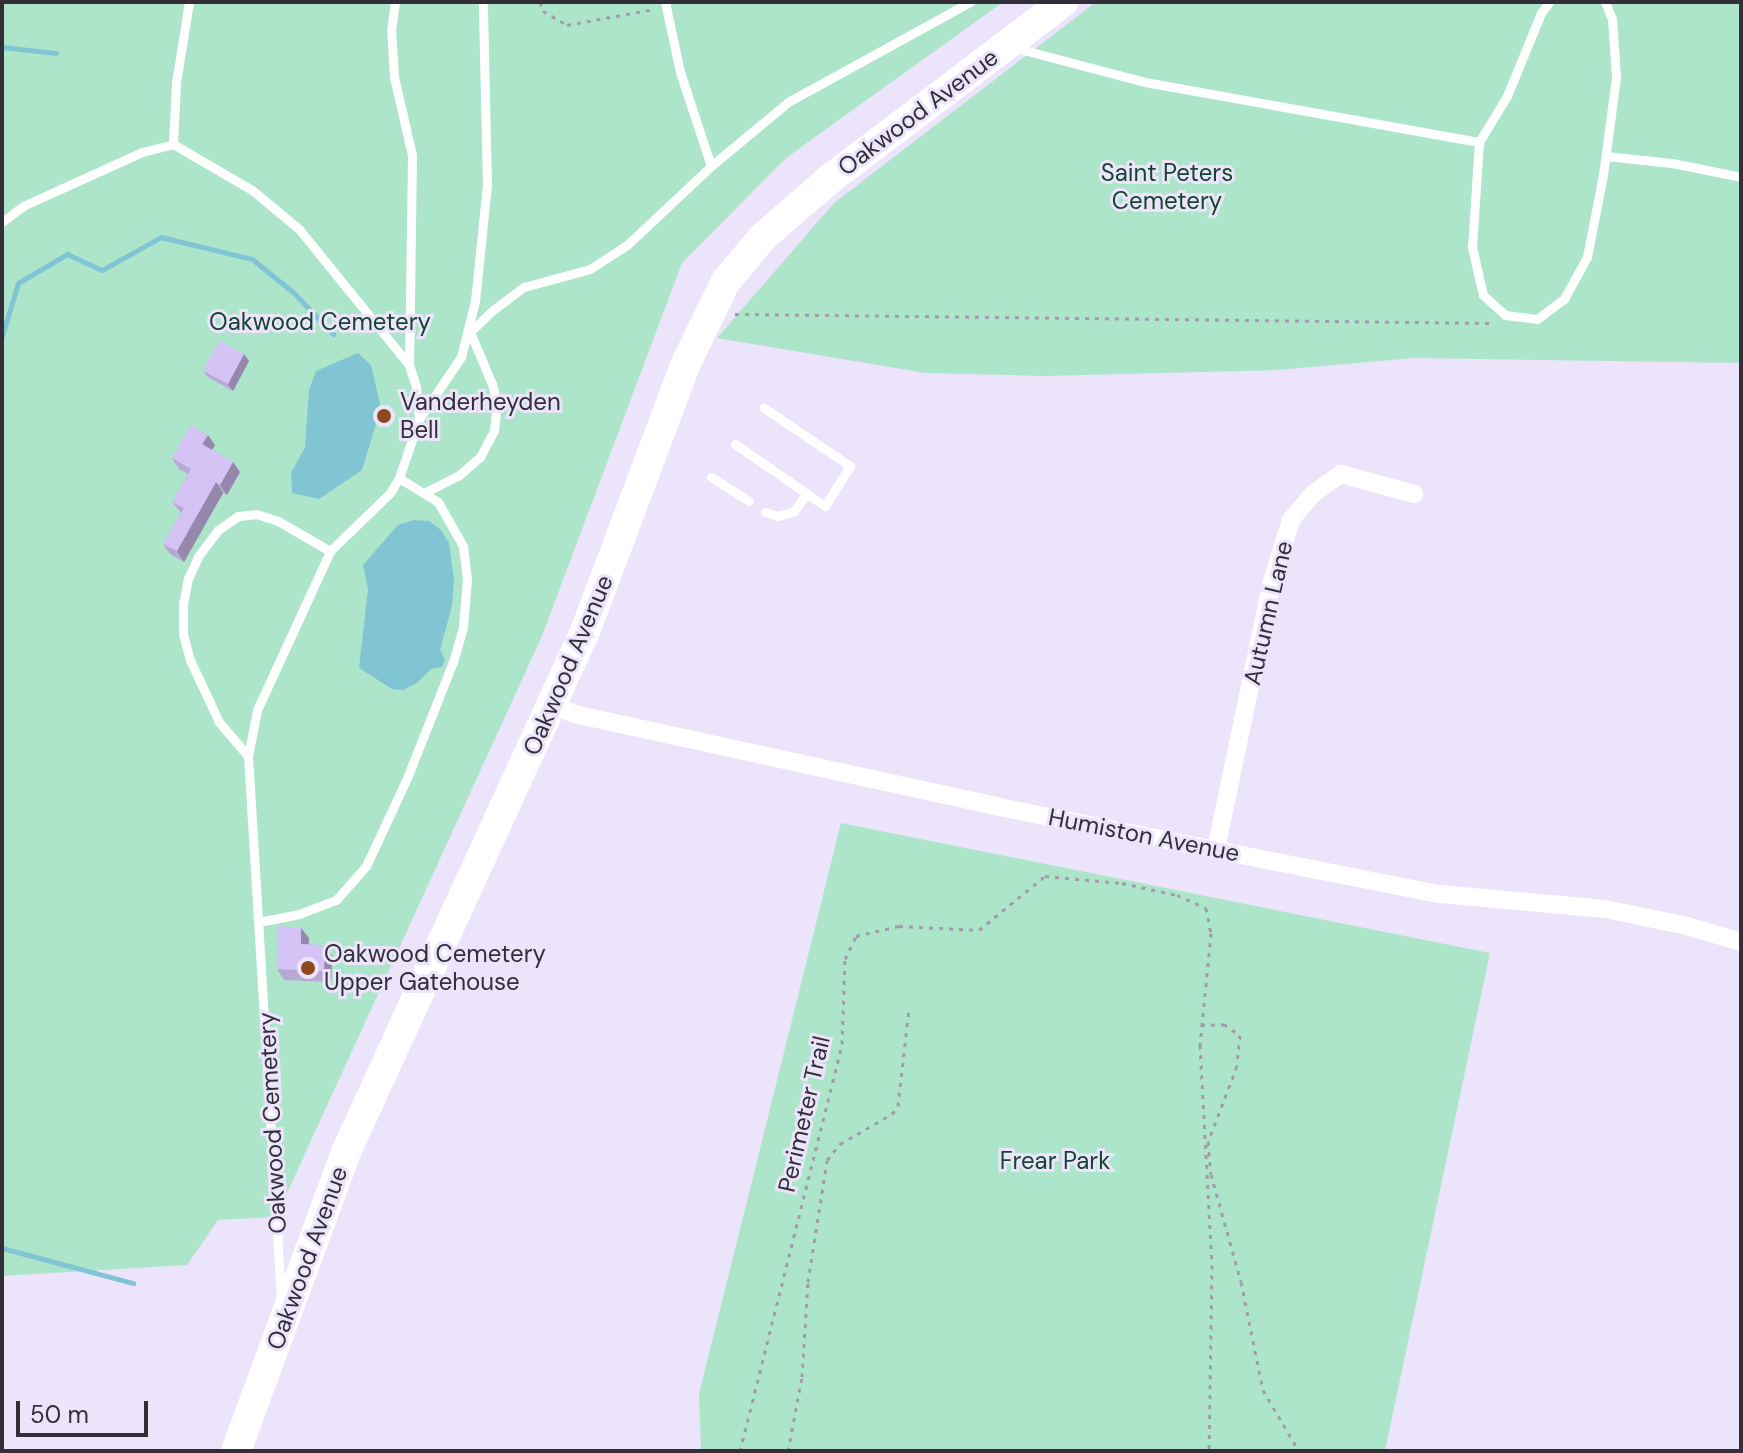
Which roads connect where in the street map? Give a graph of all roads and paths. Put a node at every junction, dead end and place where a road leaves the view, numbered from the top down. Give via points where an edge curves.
1 (189, 2) edge
2 (395, 2) edge
3 (483, 2) edge
4 (540, 2) edge
5 (679, 2) edge
6 (970, 2) edge
7 (1063, 2) edge
8 (1549, 2) edge
9 (1605, 2) edge
10 (665, 5) edge
11 (1007, 45) junction
12 (1479, 142) junction
13 (173, 144) junction
14 (1606, 156) junction
15 (711, 166) junction
16 (1741, 177) edge
17 (2, 222) edge
18 (709, 313) junction
19 (1505, 315) junction
20 (470, 332) junction
21 (409, 365) junction
22 (764, 408) dead end
23 (419, 419) junction
24 (735, 444) dead end
25 (711, 477) dead end
26 (399, 478) junction
27 (424, 493) junction
28 (807, 493) junction
29 (1414, 494) dead end
30 (749, 501) dead end
31 (765, 512) dead end
32 (330, 551) junction
33 (552, 705) junction
34 (248, 756) junction
35 (1216, 849) junction
36 (259, 922) junction
37 (1741, 942) edge
38 (909, 1008) dead end
39 (1201, 1025) junction
40 (282, 1325) junction
41 (236, 1451) edge
42 (740, 1451) edge
43 (788, 1451) edge
44 (1209, 1451) edge
45 (1299, 1451) edge

1 - 13 lane
2 - 21 lane, Oakwood Cemetery via 394,77 412,155
3 - 20 lane, Oakwood Cemetery via 487,185
4 - 10 path via 543,11 567,25
5 - 10 lane
6 - 15 lane, Oakwood Cemetery via 788,102
7 - 11 main road, Oakwood Avenue
8 - 12 lane via 1507,96
9 - 14 lane via 1612,19 1616,77
10 - 15 lane
11 - 12 lane via 1145,82
11 - 18 main road, Oakwood Avenue via 830,179 763,237 726,281
12 - 19 lane via 1472,247 1483,295
13 - 17 lane via 142,152 23,206
13 - 21 lane, Oakwood Cemetery via 252,190 299,229
14 - 16 lane
14 - 19 lane via 1587,257 1564,299 1537,319
15 - 20 lane, Oakwood Cemetery via 627,245 590,269 524,287
18 - 19 path via 1503,323
18 - 33 main road, Oakwood Avenue
20 - 23 lane, Oakwood Cemetery via 461,357
20 - 27 lane, Oakwood Cemetery via 497,404 494,431 480,457 458,476
21 - 23 lane, Oakwood Cemetery
22 - 28 lane via 850,466 825,506
23 - 26 lane, Oakwood Cemetery
24 - 28 lane
25 - 30 lane
26 - 27 lane
26 - 32 lane, Oakwood Cemetery
27 - 36 lane via 438,502 463,546 463,626 447,677 366,866 336,900
28 - 31 lane via 794,511 778,516
29 - 35 street, Autumn Lane via 1341,474 1313,494 1291,520 1271,585
32 - 34 lane, Oakwood Cemetery via 257,710
32 - 34 lane via 278,521 257,514 238,516 218,530 188,578 183,634 190,660 219,722
33 - 35 street, Humiston Avenue via 999,807
33 - 40 main road, Oakwood Avenue via 397,1034 346,1152
34 - 36 lane, Oakwood Cemetery
35 - 37 street, Humiston Avenue via 1440,894 1605,909
36 - 40 lane, Oakwood Cemetery
38 - 43 path via 898,1106 840,1144 827,1160 808,1282 802,1377
39 - 42 path, Perimeter Trail via 1211,933 1206,908 1177,895 1122,883 1045,876 979,930 899,926 856,936 845,959 842,1044
39 - 44 path via 1200,1091 1212,1265
39 - 45 path via 1224,1024 1240,1035 1237,1066 1208,1142 1211,1174 1263,1390
40 - 41 main road, Oakwood Avenue

